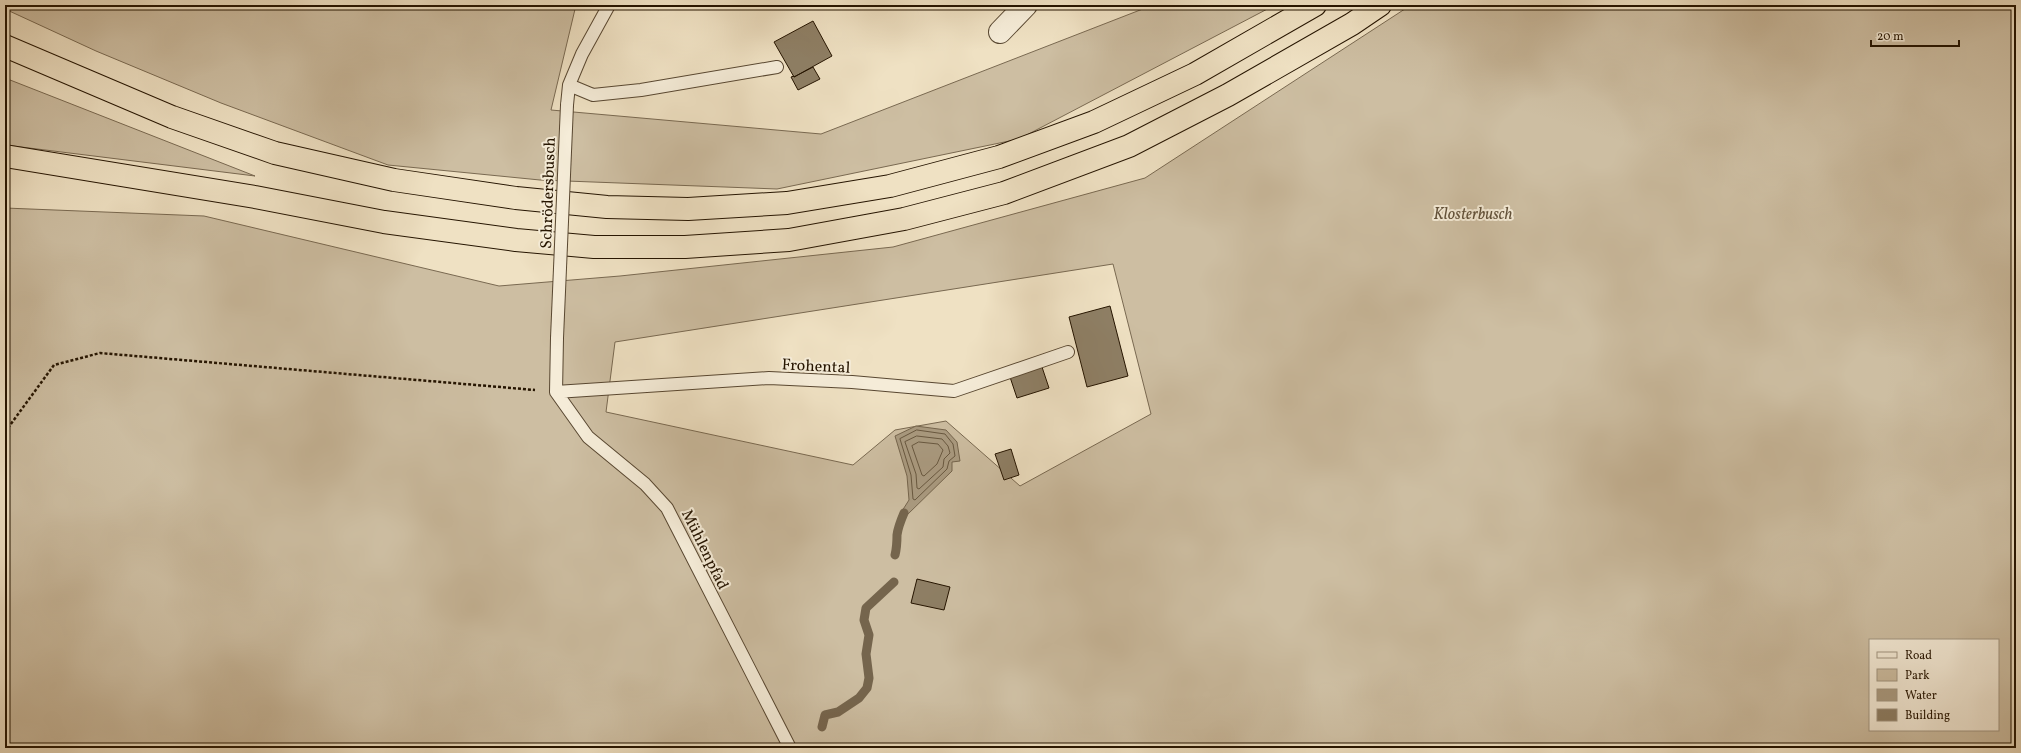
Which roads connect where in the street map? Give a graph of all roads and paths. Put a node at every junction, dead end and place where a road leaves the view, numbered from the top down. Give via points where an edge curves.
1 (609, 5) edge
2 (1026, 5) edge
3 (1315, 5) edge
4 (1380, 5) edge
5 (1000, 32) dead end
6 (5, 46) edge
7 (777, 67) dead end
8 (569, 85) junction
9 (5, 156) edge
10 (1068, 352) dead end
11 (556, 392) junction
12 (5, 432) edge
13 (790, 748) edge

1 - 8 lane, Schrödersbusch via 582,54
2 - 5 street
3 - 6 highway via 1195,74 1094,122 999,157 890,186 787,203 688,209 607,207 516,198 394,180 275,154 172,117
4 - 9 highway via 1352,24 1228,95 1129,146 1004,193 904,219 789,240 685,247 594,247 516,240 384,222 240,194
7 - 8 lane via 641,90 593,95
8 - 11 lane, Schrödersbusch, bridge
10 - 11 lane, Frohental via 954,392 852,382 769,378
11 - 12 path via 100,353 54,365
11 - 13 lane, Mühlenpfad via 588,438 645,484 667,508

